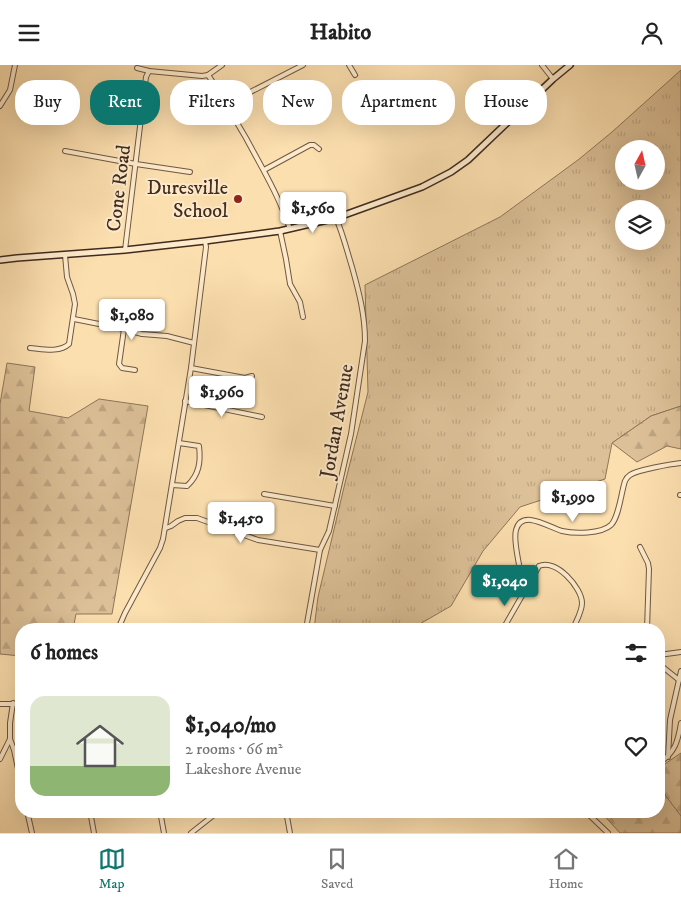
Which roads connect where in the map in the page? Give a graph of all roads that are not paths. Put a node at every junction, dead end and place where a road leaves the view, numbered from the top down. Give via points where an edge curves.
1 (15, 65) edge
2 (222, 65) edge
3 (303, 65) edge
4 (349, 65) edge
5 (542, 65) edge
6 (570, 65) edge
7 (137, 69) dead end
8 (149, 71) junction
9 (208, 75) junction
10 (355, 75) dead end
11 (553, 79) junction
12 (211, 80) edge
13 (253, 92) edge
14 (0, 106) edge
15 (239, 125) edge
16 (319, 149) dead end
17 (65, 151) dead end
18 (136, 164) junction
19 (264, 170) junction
20 (190, 172) dead end
21 (336, 218) junction
22 (290, 229) junction
23 (280, 231) junction
24 (205, 241) junction
25 (125, 250) junction
26 (66, 255) junction
27 (0, 260) edge
28 (303, 317) dead end
29 (74, 319) junction
30 (124, 329) junction
31 (194, 343) junction
32 (30, 348) dead end
33 (191, 368) junction
34 (135, 370) dead end
35 (252, 377) dead end
36 (185, 401) junction
37 (262, 417) dead end
38 (179, 443) junction
39 (681, 463) edge
40 (172, 485) junction
41 (264, 494) dead end
42 (335, 506) junction
43 (166, 528) junction
44 (640, 547) dead end
45 (320, 550) junction
46 (522, 595) junction
47 (121, 623) edge
48 (307, 623) edge
49 (506, 623) edge
50 (576, 623) edge
51 (647, 623) edge
52 (681, 652) edge
53 (665, 654) edge
54 (665, 669) edge
55 (681, 671) edge
56 (679, 680) junction
57 (13, 703) joint
58 (0, 704) edge
59 (681, 723) edge
60 (10, 739) junction
61 (15, 755) edge
62 (668, 757) junction
63 (0, 759) edge
64 (665, 759) edge
65 (29, 818) edge
66 (91, 818) edge
67 (161, 818) edge
68 (210, 818) edge
69 (287, 818) edge
70 (593, 818) edge
71 (32, 833) edge
72 (94, 833) edge
73 (164, 833) edge
74 (191, 833) edge
75 (290, 833) edge
76 (608, 833) edge

1 - 14 street via 10,91
2 - 9 street
3 - 13 street
4 - 10 street
5 - 11 street
6 - 11 main road
7 - 8 street
8 - 9 street
8 - 18 street, Cone Road
9 - 12 street
11 - 21 main road via 468,160 451,172 422,187
15 - 19 street
16 - 19 street via 310,145
17 - 18 street
18 - 20 street
18 - 25 street, Cone Road
19 - 22 street
21 - 22 main road
21 - 42 street, Jordan Avenue via 359,292 365,334 351,434
22 - 23 main road
23 - 24 main road
23 - 28 street via 290,284 300,302
24 - 25 main road
24 - 31 street
25 - 26 main road
26 - 27 main road
26 - 29 street via 66,277 74,299
29 - 30 street
29 - 32 street via 66,347 54,350
30 - 31 street
30 - 34 street via 120,364 122,368
31 - 33 street
33 - 35 street
33 - 36 street
36 - 37 street
36 - 38 street
38 - 40 street
38 - 40 street via 199,446 200,455 195,479 187,486
39 - 46 street via 628,477 615,519 603,529 574,533 538,521 522,521 515,532
40 - 43 street
41 - 42 street
42 - 45 street, Jordan Avenue
43 - 45 street via 185,518 197,518 258,540
43 - 47 street via 160,548
44 - 51 street via 649,569
45 - 48 street, Jordan Avenue
46 - 49 street
46 - 50 street via 539,566 558,568 575,586 582,600
52 - 53 street
54 - 56 street
55 - 56 street
56 - 62 street via 670,720
57 - 58 street
57 - 60 street
59 - 62 street via 675,746
60 - 61 street
60 - 63 street
62 - 64 street
65 - 71 street
66 - 72 street
67 - 73 street
68 - 74 street
69 - 75 street
70 - 76 street

